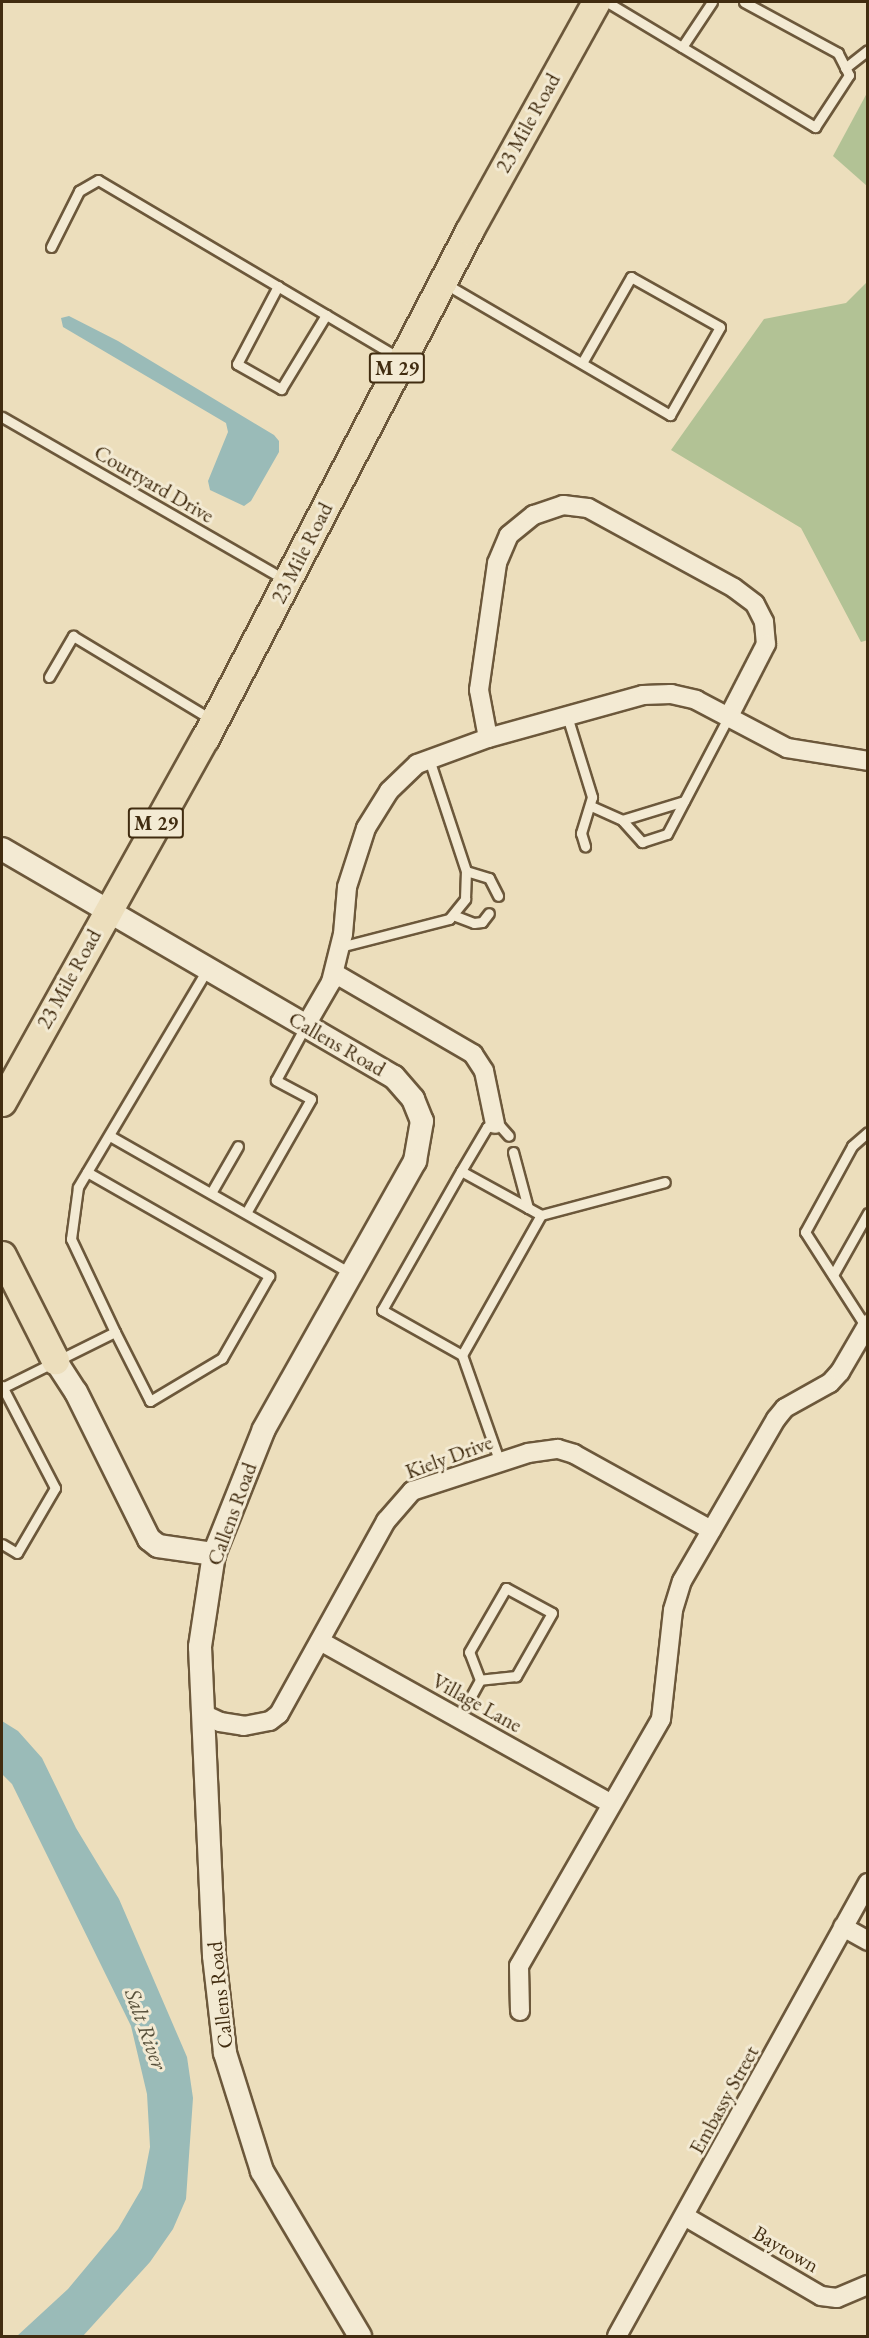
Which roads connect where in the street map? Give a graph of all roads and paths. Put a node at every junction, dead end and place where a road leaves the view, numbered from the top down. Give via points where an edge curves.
1 (596, 2) edge
2 (607, 2) edge
3 (712, 2) edge
4 (744, 2) edge
5 (682, 47) junction
6 (867, 50) edge
7 (845, 68) junction
8 (51, 247) dead end
9 (442, 282) junction
10 (278, 286) junction
11 (326, 315) junction
12 (401, 359) junction
13 (582, 363) junction
14 (2, 417) edge
15 (288, 582) junction
16 (49, 677) dead end
17 (567, 717) junction
18 (728, 718) junction
19 (214, 721) junction
20 (488, 738) junction
21 (429, 759) junction
22 (867, 761) edge
23 (684, 801) junction
24 (591, 806) junction
25 (622, 820) junction
26 (585, 846) dead end
27 (2, 849) edge
28 (466, 871) junction
29 (498, 896) dead end
30 (107, 909) junction
31 (489, 913) dead end
32 (453, 915) junction
33 (340, 947) junction
34 (208, 968) junction
35 (334, 973) junction
36 (306, 1026) junction
37 (2, 1102) edge
38 (495, 1124) junction
39 (867, 1132) edge
40 (110, 1136) junction
41 (509, 1136) dead end
42 (238, 1146) dead end
43 (513, 1152) dead end
44 (461, 1171) junction
45 (87, 1172) junction
46 (665, 1182) dead end
47 (211, 1193) junction
48 (528, 1208) junction
49 (246, 1213) junction
50 (867, 1213) edge
51 (541, 1215) junction
52 (2, 1255) edge
53 (352, 1274) junction
54 (832, 1275) junction
55 (867, 1325) edge
56 (115, 1332) junction
57 (462, 1355) junction
58 (55, 1360) junction
59 (2, 1387) edge
60 (500, 1463) junction
61 (711, 1530) junction
62 (2, 1544) edge
63 (214, 1554) junction
64 (320, 1641) junction
65 (480, 1680) junction
66 (203, 1713) junction
67 (459, 1718) junction
68 (612, 1804) junction
69 (867, 1883) edge
70 (843, 1927) junction
71 (867, 1941) edge
72 (520, 2011) dead end
73 (686, 2217) junction
74 (867, 2285) edge
75 (360, 2337) edge
76 (617, 2337) edge

1 - 9 main road, 23 Mile Road / M 29
2 - 5 lane
3 - 5 lane
4 - 7 lane via 838,53
5 - 7 lane via 815,126 849,75
6 - 7 lane
8 - 10 lane via 79,191 98,180
9 - 12 main road, 23 Mile Road / M 29
9 - 13 lane
10 - 11 lane
10 - 11 lane via 237,364 281,389
11 - 12 lane
12 - 15 main road, 23 Mile Road / M 29
13 - 13 lane via 669,415 720,327 631,278
14 - 15 lane, Courtyard Drive
15 - 19 main road, 23 Mile Road / M 29
16 - 19 lane via 73,636
17 - 18 street via 643,695 671,693 696,700
17 - 20 street
17 - 24 lane
18 - 20 street via 766,644 764,622 755,604 734,588 588,508 563,505 534,514 509,535 497,563 479,690
18 - 22 street via 787,748
18 - 23 lane
19 - 30 main road, 23 Mile Road / M 29
20 - 21 street
21 - 28 lane
21 - 33 street via 417,764 389,791 366,828 347,887
23 - 25 lane
23 - 25 lane via 667,834 642,842
24 - 25 lane
24 - 26 lane via 581,833
27 - 30 street, Callens Road
28 - 29 lane via 489,878 497,887
28 - 32 lane via 465,898
30 - 34 street, Callens Road
30 - 37 main road, 23 Mile Road / M 29
31 - 32 lane via 474,923
32 - 33 lane
33 - 35 street
34 - 36 street, Callens Road
34 - 40 lane
35 - 36 street
35 - 38 street via 473,1053 484,1071
36 - 49 lane via 276,1080 311,1099
36 - 53 street, Callens Road via 394,1077 413,1100 422,1121 415,1161
38 - 41 lane via 505,1128
38 - 44 lane via 487,1127
39 - 54 lane via 852,1146 805,1232
40 - 45 lane
40 - 47 lane
42 - 47 lane
43 - 48 lane
44 - 48 lane
44 - 57 lane via 382,1310
45 - 56 lane via 78,1187 71,1239
45 - 56 lane via 269,1276 222,1358 150,1401
46 - 51 lane
47 - 49 lane
48 - 51 lane
49 - 53 lane
50 - 54 lane
51 - 57 lane
52 - 58 main road
53 - 63 street, Callens Road via 264,1429
54 - 55 lane
55 - 61 street via 830,1383 798,1399 776,1419
56 - 58 lane
57 - 60 lane
58 - 59 lane
58 - 63 street via 76,1392 149,1539 158,1546
59 - 62 lane via 55,1488 17,1553
60 - 61 street, Kiely Drive via 544,1449 574,1454
60 - 64 street, Kiely Drive via 405,1496 383,1527
61 - 68 street via 676,1596 662,1719
63 - 66 street, Callens Road via 202,1617
64 - 66 street, Kiely Drive via 285,1705 270,1721 256,1726 233,1725
64 - 67 street, Village Lane
65 - 65 lane via 469,1652 506,1588 552,1613 516,1676
65 - 67 lane
66 - 75 street, Callens Road via 214,1956 225,2053 262,2171
67 - 68 street, Village Lane
68 - 72 street via 519,1966
69 - 70 street, Embassy Street
70 - 71 street
70 - 73 street, Embassy Street
73 - 74 street, Baytown via 821,2296 837,2298
73 - 76 street, Embassy Street

